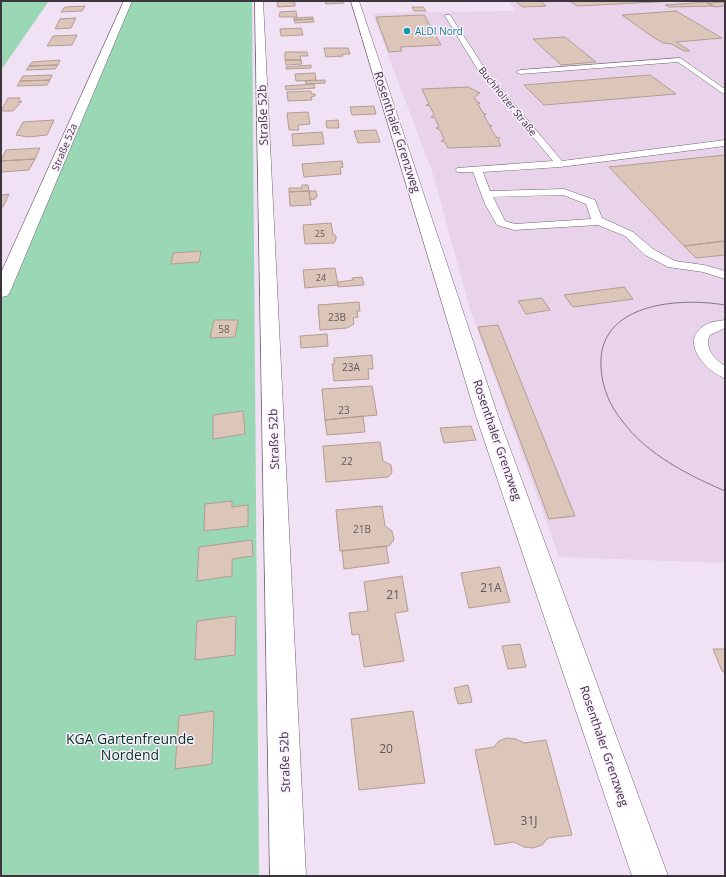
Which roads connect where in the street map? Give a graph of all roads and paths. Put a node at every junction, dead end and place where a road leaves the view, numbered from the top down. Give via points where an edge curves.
1 (128, 1) edge
2 (259, 1) edge
3 (355, 1) edge
4 (448, 16) dead end
5 (520, 72) dead end
6 (725, 93) edge
7 (725, 143) edge
8 (560, 164) junction
9 (477, 169) junction
10 (461, 170) dead end
11 (486, 194) junction
12 (597, 220) junction
13 (725, 274) edge
14 (1, 292) edge
15 (725, 324) edge
16 (725, 373) edge
17 (288, 876) edge
18 (650, 876) edge

1 - 14 street, Straße 52a
2 - 17 street, Straße 52b
3 - 18 street, Rosenthaler Grenzweg via 488,416
4 - 8 lane, Buchholzer Straße via 484,73
5 - 6 lane via 680,60
7 - 8 lane
8 - 9 lane
9 - 10 lane
9 - 11 lane
11 - 12 lane via 564,192 591,202
11 - 12 lane via 501,223 514,227
12 - 13 lane via 628,234 649,252 672,264
15 - 16 lane via 709,328 700,340 705,356

